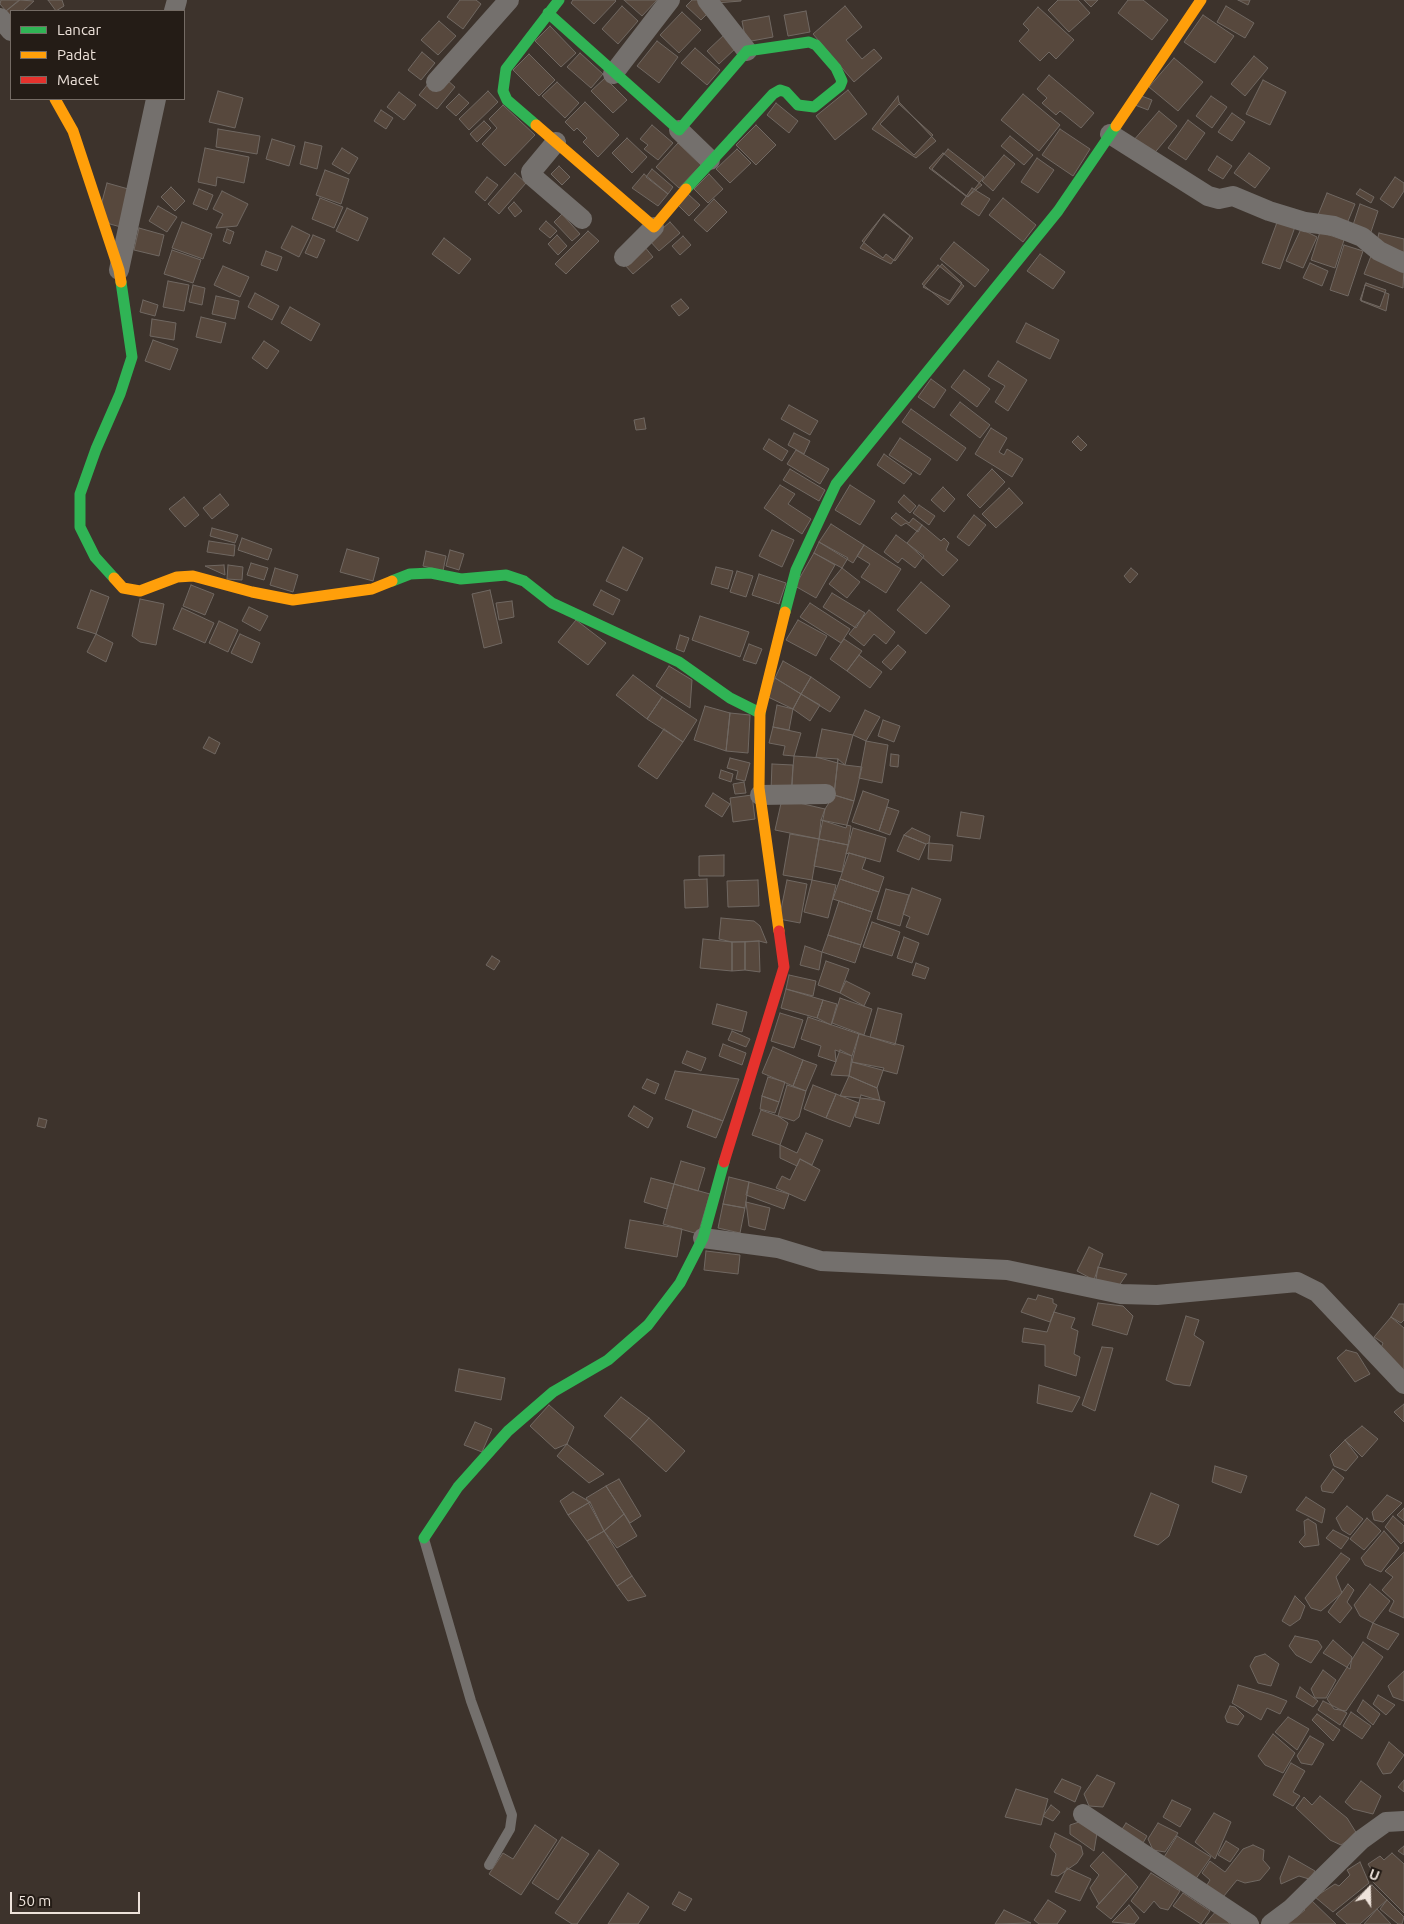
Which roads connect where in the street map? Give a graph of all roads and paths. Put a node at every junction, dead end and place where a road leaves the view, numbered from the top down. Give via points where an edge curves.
1 (509, 0) edge
2 (558, 0) edge
3 (670, 0) edge
4 (707, 0) edge
5 (1201, 0) edge
6 (548, 13) junction
7 (0, 18) edge
8 (10, 30) edge
9 (747, 51) junction
10 (614, 74) junction
11 (436, 82) dead end
12 (56, 100) edge
13 (156, 100) edge
14 (679, 130) junction
15 (1110, 134) junction
16 (556, 142) junction
17 (710, 160) junction
18 (582, 220) dead end
19 (654, 227) junction
20 (624, 257) dead end
21 (1404, 263) edge
22 (119, 270) junction
23 (760, 713) junction
24 (826, 794) dead end
25 (760, 796) junction
26 (703, 1238) junction
27 (1404, 1384) edge
28 (424, 1538) joint
29 (1083, 1814) dead end
30 (1404, 1820) edge
31 (489, 1865) dead end
32 (1249, 1924) edge
33 (1271, 1924) edge

1 - 11 street
2 - 6 street
3 - 10 street
4 - 9 street
5 - 15 street
6 - 10 street
6 - 16 street via 512,59 506,70 503,91 507,100
7 - 8 street
9 - 14 street
9 - 17 street via 810,42 836,68 842,81 819,105 808,108 798,105 780,90
10 - 14 street
12 - 22 street via 73,131
13 - 22 street
14 - 17 street
15 - 21 street via 1208,196 1219,199 1233,196 1294,218 1334,226
15 - 23 street via 1046,226 836,484 796,570
16 - 18 street via 531,172 532,176
16 - 19 street
17 - 19 street
19 - 20 street
22 - 23 street via 132,357 80,494 80,527 95,557 123,588 140,591 178,577 192,576 293,600 372,589 410,574 432,573 461,580 506,575 524,581 552,603 679,662 730,698
23 - 25 street
24 - 25 street
25 - 26 street via 784,967
26 - 27 street via 778,1248 821,1261 1007,1270 1122,1294 1157,1295 1297,1282 1317,1292
26 - 28 street via 680,1283 648,1325 608,1360 553,1392 508,1431 458,1487
28 - 31 lane via 471,1701 512,1815 510,1829
29 - 32 street
30 - 33 street via 1386,1822 1361,1840 1291,1909

